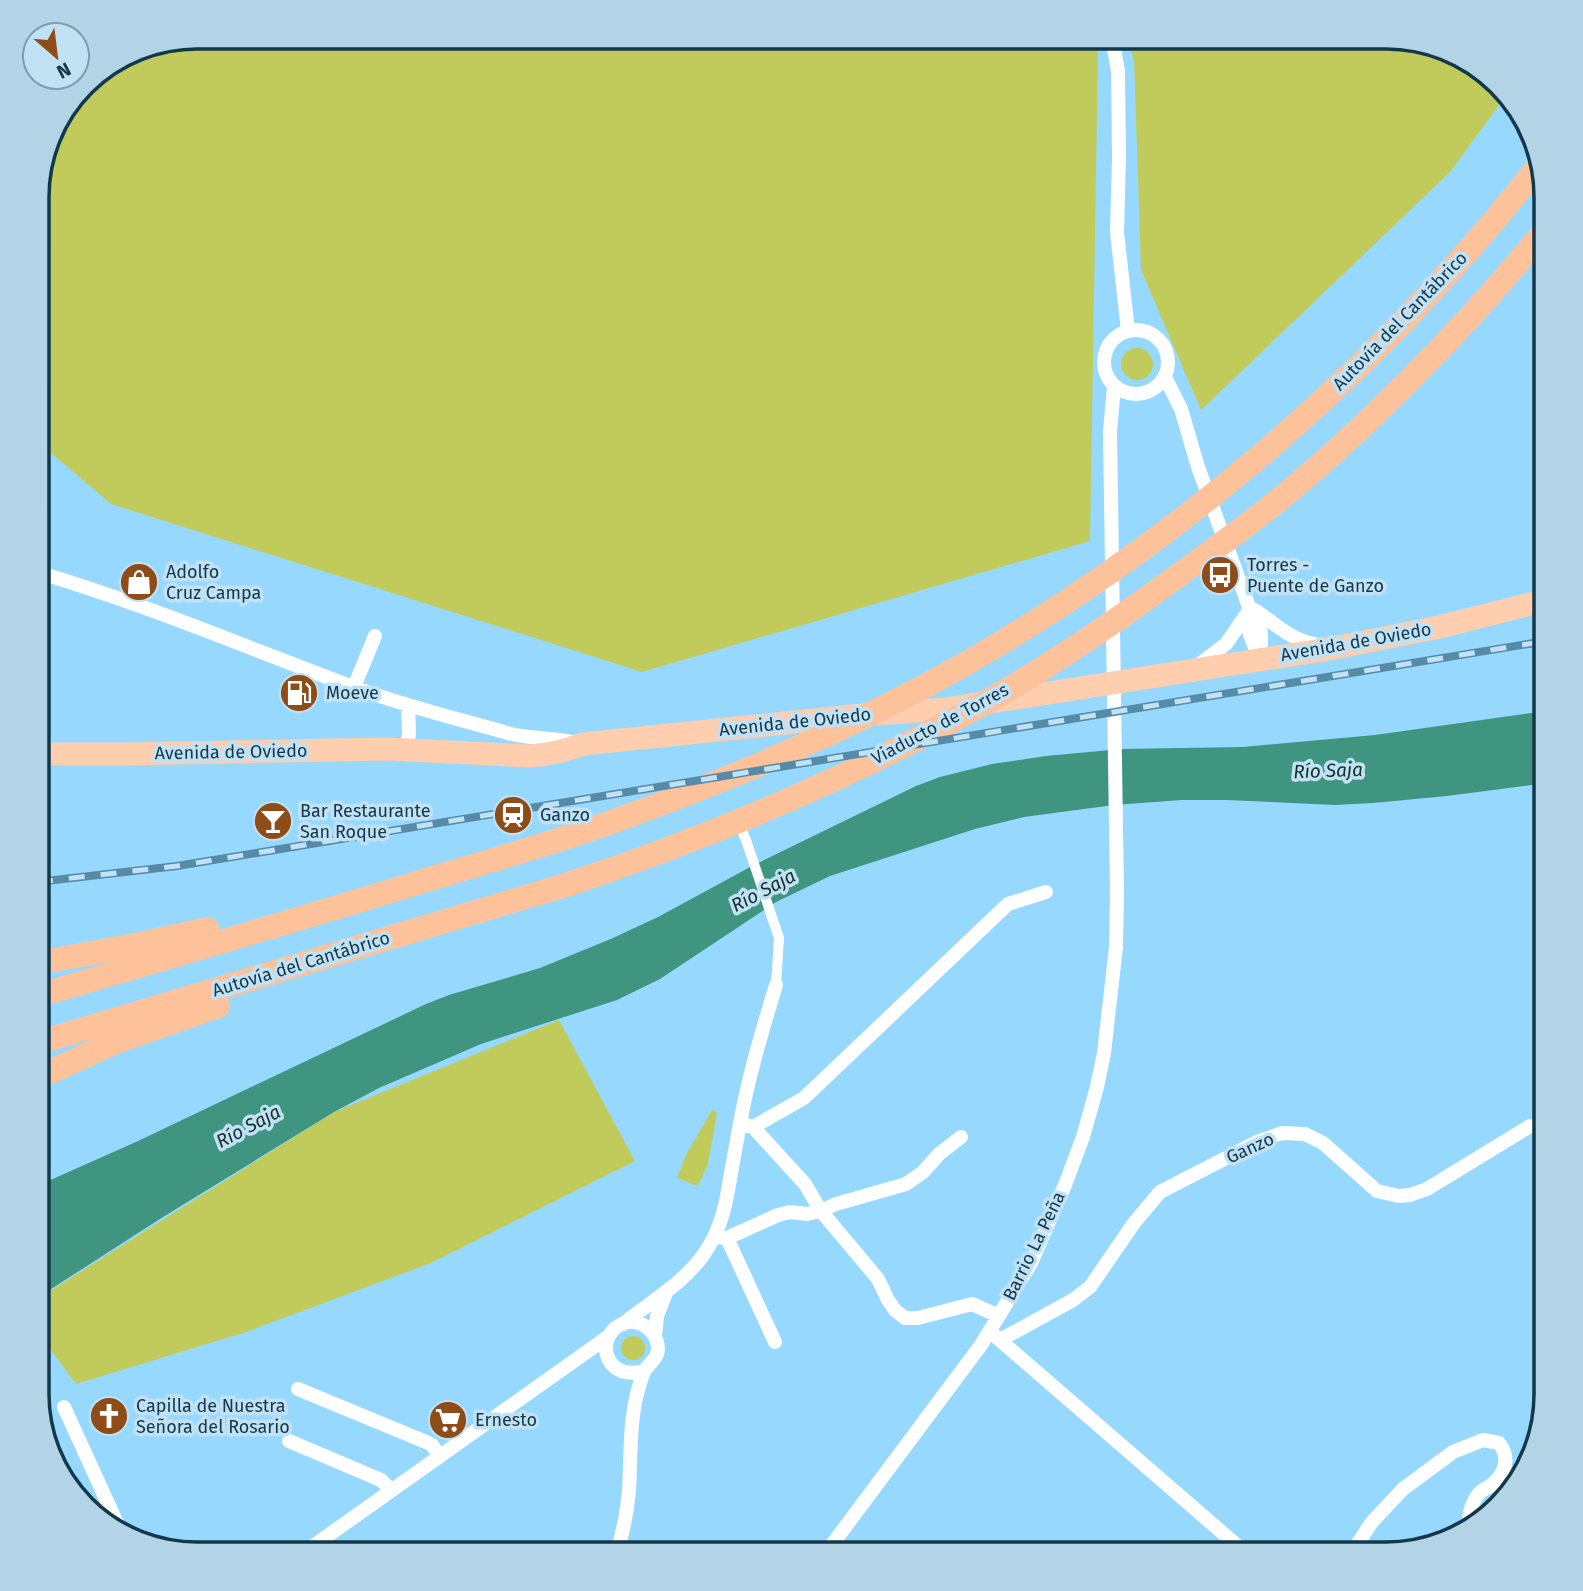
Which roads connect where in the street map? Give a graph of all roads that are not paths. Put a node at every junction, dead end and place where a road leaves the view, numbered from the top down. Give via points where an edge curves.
1 (1114, 49) edge
2 (1532, 174) edge
3 (1534, 243) edge
4 (1128, 331) junction
5 (1165, 377) junction
6 (1114, 387) junction
7 (49, 576) edge
8 (1534, 603) edge
9 (1251, 611) junction
10 (375, 636) dead end
11 (1329, 649) junction
12 (1261, 660) junction
13 (1190, 671) junction
14 (354, 687) junction
15 (408, 705) junction
16 (583, 744) junction
17 (407, 750) junction
18 (49, 754) edge
19 (735, 814) dead end
20 (549, 843) junction
21 (566, 885) junction
22 (1046, 892) dead end
23 (49, 961) edge
24 (776, 985) joint
25 (49, 992) edge
26 (49, 1039) edge
27 (49, 1072) edge
28 (747, 1125) junction
29 (1530, 1126) dead end
30 (961, 1137) dead end
31 (821, 1211) junction
32 (721, 1237) junction
33 (666, 1293) junction
34 (999, 1316) junction
35 (623, 1324) junction
36 (609, 1336) junction
37 (655, 1336) junction
38 (995, 1336) junction
39 (775, 1342) dead end
40 (575, 1359) junction
41 (618, 1369) junction
42 (644, 1371) junction
43 (298, 1389) dead end
44 (64, 1407) dead end
45 (633, 1408) junction
46 (289, 1441) dead end
47 (440, 1456) junction
48 (391, 1490) junction
49 (1470, 1515) edge
50 (114, 1516) edge
51 (319, 1542) edge
52 (619, 1542) edge
53 (838, 1542) edge
54 (1233, 1542) edge
55 (1358, 1542) edge

1 - 4 street via 1118,71 1117,232
2 - 20 highway, Autovía del Cantábrico via 1471,248 1355,371 1249,467 1097,580 1003,642 839,728 744,771
3 - 21 highway, Viaducto de Torres via 1440,350 1347,441 1280,499 1089,639 945,724 856,769 652,855
4 - 5 street via 1149,332 1158,338 1168,356
4 - 6 street via 1111,341 1106,350 1104,369
5 - 6 street via 1142,394
5 - 9 street via 1181,409
6 - 34 street, Barrio La Peña via 1110,432 1117,893 1104,1053 1083,1137 1065,1185 1031,1263
7 - 14 street
8 - 11 highway, Avenida de Oviedo
9 - 11 street via 1298,639
9 - 12 street via 1261,635
9 - 13 street via 1226,644
10 - 14 street
11 - 12 highway, Avenida de Oviedo
12 - 13 highway, Avenida de Oviedo
13 - 16 highway, Avenida de Oviedo via 946,709
14 - 15 street
15 - 16 street via 511,734
15 - 17 street
16 - 17 highway, Avenida de Oviedo via 529,756
17 - 18 highway, Avenida de Oviedo
19 - 24 street via 779,938
20 - 23 highway via 181,936
20 - 25 highway
21 - 26 highway, Autovía del Cantábrico
21 - 27 highway via 140,1032
22 - 28 street via 1008,904 804,1098
24 - 28 street via 750,1077
28 - 31 street via 805,1184
28 - 32 street
29 - 38 street, Ganzo via 1427,1189 1399,1196 1377,1191 1323,1143 1305,1134 1282,1133 1257,1142 1160,1192 1090,1286 1073,1300
30 - 31 street via 906,1184
31 - 32 street via 778,1215
31 - 34 street via 905,1318 972,1304
32 - 33 street
32 - 39 street
33 - 35 street
33 - 37 street
34 - 38 street, Barrio La Peña
35 - 36 street
35 - 37 street via 646,1326
36 - 40 street
36 - 41 street via 607,1356
37 - 42 street via 654,1362
38 - 53 street, Barrio La Peña
38 - 54 street
40 - 41 street via 595,1358
40 - 47 street
41 - 42 street via 634,1374
41 - 45 street
42 - 45 street
43 - 47 street via 431,1444
44 - 50 street
45 - 52 street via 626,1515
46 - 48 street via 381,1480
47 - 48 street
48 - 51 street
49 - 55 street via 1478,1493 1502,1475 1507,1459 1499,1443 1483,1440 1453,1452 1403,1489

